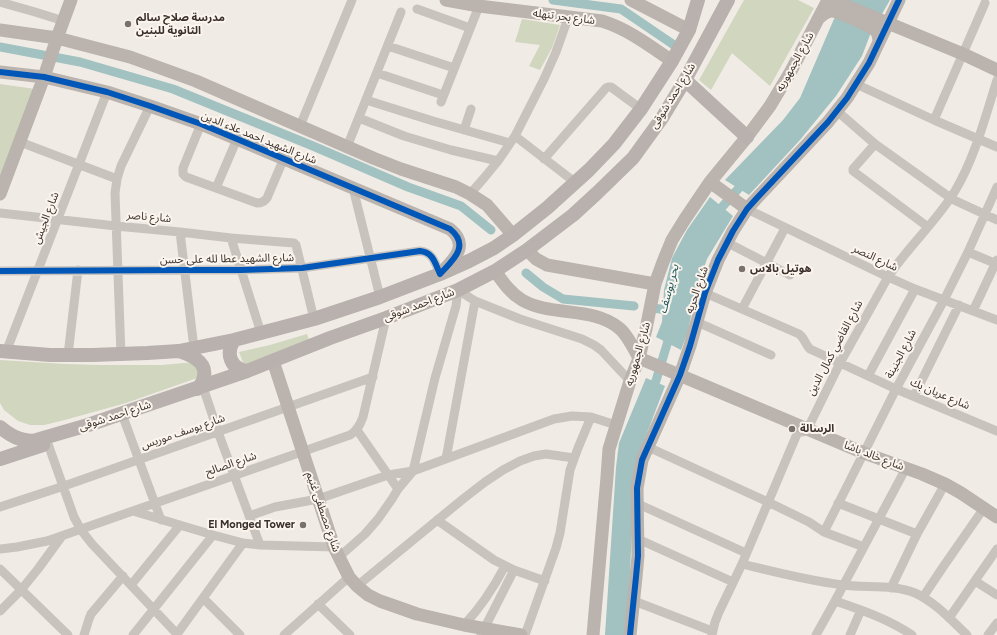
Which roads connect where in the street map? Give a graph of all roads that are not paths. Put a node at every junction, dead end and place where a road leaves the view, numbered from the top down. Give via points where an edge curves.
1 (71, 0) edge
2 (352, 0) edge
3 (446, 0) edge
4 (631, 0) edge
5 (698, 0) edge
6 (828, 0) edge
7 (832, 0) edge
8 (899, 0) edge
9 (0, 2) edge
10 (728, 2) edge
11 (985, 3) dead end
12 (479, 6) junction
13 (417, 9) dead end
14 (401, 12) dead end
15 (568, 18) junction
16 (818, 20) junction
17 (64, 21) junction
18 (888, 23) junction
19 (470, 28) junction
20 (0, 30) edge
21 (689, 30) junction
22 (879, 42) junction
23 (55, 44) junction
24 (388, 46) junction
25 (963, 54) junction
26 (672, 61) junction
27 (454, 68) junction
28 (997, 70) edge
29 (0, 72) edge
30 (46, 72) junction
31 (377, 73) junction
32 (685, 80) junction
33 (997, 80) edge
34 (856, 84) junction
35 (107, 92) junction
36 (366, 100) junction
37 (150, 106) junction
38 (471, 109) dead end
39 (641, 109) junction
40 (837, 111) junction
41 (359, 118) junction
42 (934, 120) junction
43 (201, 124) junction
44 (300, 126) junction
45 (464, 130) junction
46 (746, 137) junction
47 (237, 139) junction
48 (979, 139) junction
49 (513, 140) junction
50 (20, 142) junction
51 (614, 144) junction
52 (875, 144) junction
53 (997, 146) edge
54 (347, 147) junction
55 (602, 157) junction
56 (284, 158) junction
57 (544, 158) junction
58 (632, 158) junction
59 (498, 161) junction
60 (79, 164) junction
61 (617, 174) junction
62 (117, 179) junction
63 (576, 182) junction
64 (710, 182) junction
65 (997, 187) edge
66 (216, 188) junction
67 (353, 188) junction
68 (0, 194) edge
69 (470, 194) junction
70 (951, 198) junction
71 (747, 209) junction
72 (0, 213) edge
73 (985, 214) junction
74 (58, 219) junction
75 (997, 220) edge
76 (116, 226) junction
77 (928, 227) junction
78 (785, 228) junction
79 (180, 232) junction
80 (513, 235) junction
81 (231, 238) junction
82 (726, 242) junction
83 (527, 250) junction
84 (968, 252) junction
85 (370, 258) junction
86 (996, 262) edge
87 (766, 263) junction
88 (302, 268) junction
89 (38, 270) junction
90 (78, 270) junction
91 (118, 270) junction
92 (186, 270) junction
93 (241, 270) junction
94 (0, 271) edge
95 (495, 271) junction
96 (440, 274) junction
97 (790, 275) dead end
98 (888, 277) junction
99 (655, 284) junction
100 (915, 289) junction
101 (458, 290) junction
102 (705, 293) junction
103 (380, 297) junction
104 (944, 300) junction
105 (475, 301) junction
106 (959, 306) junction
107 (742, 309) junction
108 (973, 311) junction
109 (386, 318) junction
110 (314, 319) junction
111 (997, 320) edge
112 (697, 322) junction
113 (261, 333) junction
114 (234, 340) junction
115 (194, 348) junction
116 (179, 351) junction
117 (3, 352) edge
118 (68, 355) junction
119 (121, 355) junction
120 (771, 355) dead end
121 (639, 358) junction
122 (273, 361) junction
123 (840, 363) junction
124 (247, 371) junction
125 (680, 375) junction
126 (868, 376) junction
127 (373, 377) junction
128 (630, 381) junction
129 (200, 388) junction
130 (896, 389) junction
131 (914, 396) junction
132 (288, 407) junction
133 (122, 414) junction
134 (0, 416) edge
135 (591, 417) junction
136 (616, 425) junction
137 (0, 427) edge
138 (357, 430) junction
139 (807, 430) junction
140 (997, 430) edge
141 (64, 432) junction
142 (218, 432) junction
143 (48, 444) junction
144 (648, 447) junction
145 (302, 452) junction
146 (864, 453) junction
147 (574, 458) junction
148 (0, 459) edge
149 (446, 459) junction
150 (139, 460) junction
151 (906, 468) junction
152 (413, 471) junction
153 (388, 475) junction
154 (235, 476) junction
155 (945, 484) junction
156 (64, 486) junction
157 (398, 489) junction
158 (318, 498) junction
159 (768, 502) junction
160 (636, 503) junction
161 (838, 503) junction
162 (155, 504) junction
163 (0, 507) edge
164 (133, 511) junction
165 (993, 512) edge
166 (249, 516) junction
167 (879, 519) junction
168 (161, 520) junction
169 (437, 520) junction
170 (180, 525) junction
171 (81, 530) junction
172 (824, 532) junction
173 (917, 534) junction
174 (213, 535) junction
175 (62, 536) junction
176 (638, 539) junction
177 (243, 543) junction
178 (260, 545) junction
179 (864, 547) junction
180 (0, 549) edge
181 (997, 549) edge
182 (336, 552) junction
183 (746, 553) junction
184 (742, 564) junction
185 (510, 568) junction
186 (0, 569) edge
187 (122, 576) junction
188 (545, 581) junction
189 (974, 581) junction
190 (353, 582) junction
191 (733, 582) junction
192 (131, 585) junction
193 (844, 585) junction
194 (891, 588) junction
195 (21, 590) junction
196 (997, 595) edge
197 (923, 597) junction
198 (203, 598) junction
199 (634, 601) junction
200 (835, 601) junction
201 (318, 604) junction
202 (154, 609) junction
203 (861, 610) junction
204 (0, 611) edge
205 (949, 618) junction
206 (997, 623) edge
207 (464, 625) junction
208 (482, 632) edge
209 (712, 633) edge
210 (68, 635) edge
211 (84, 635) edge
212 (133, 635) edge
213 (178, 635) edge
214 (240, 635) edge
215 (284, 635) edge
216 (350, 635) edge
217 (522, 635) edge
218 (525, 635) edge
219 (593, 635) edge
220 (630, 635) edge
221 (816, 635) edge
222 (850, 635) edge
223 (912, 635) edge
224 (967, 635) edge
225 (988, 635) edge

1 - 17 street
2 - 44 street
3 - 12 street, شارع بحر تنهله
4 - 21 street
5 - 21 main road, شارع احمد شوقى
6 - 16 street, شارع الجمهوريه
7 - 18 street
8 - 18 street, شارع الحريه
9 - 17 street
10 - 32 main road, شارع احمد شوقى
11 - 25 street
12 - 15 street, شارع بحر تنهله
12 - 19 street
13 - 19 street
14 - 24 street
15 - 26 street, شارع بحر تنهله via 602,21 617,26
15 - 49 street via 544,79
16 - 22 street via 822,14 834,12 874,29
16 - 46 street, شارع الجمهوريه via 792,71
17 - 23 street
18 - 22 street, شارع الحريه
18 - 25 street
19 - 27 street
20 - 23 street
21 - 26 main road, شارع احمد شوقى
22 - 34 street, شارع الحريه
23 - 30 street
23 - 44 street via 130,57 196,81
24 - 27 street
24 - 31 street
25 - 28 street
25 - 42 street
26 - 39 main road, شارع احمد شوقى
27 - 31 street via 442,99
29 - 30 street, شارع الشهيد احمد علاء الدين
30 - 35 street, شارع الشهيد احمد علاء الدين
30 - 50 street
31 - 36 street
32 - 46 main road
32 - 58 main road, شارع احمد شوقى via 662,118
33 - 48 street, شارع القاضي كمال الدين
34 - 40 street, شارع الحريه
34 - 42 street
35 - 37 street, شارع الشهيد احمد علاء الدين
35 - 60 street, شارع الجيش
36 - 41 street
36 - 45 street
37 - 43 street, شارع الشهيد احمد علاء الدين
37 - 62 street
38 - 45 street
39 - 51 main road, شارع احمد شوقى
39 - 57 street via 611,87 606,88
40 - 52 street
40 - 71 street, شارع الحريه
41 - 54 street
41 - 59 street via 411,138
42 - 48 street
43 - 47 street, شارع الشهيد احمد علاء الدين
43 - 66 street via 182,171 186,177
44 - 54 street
45 - 49 street
46 - 64 street, شارع الجمهوريه
47 - 56 street, شارع الشهيد احمد علاء الدين
47 - 66 street
48 - 53 street
48 - 70 street, شارع القاضي كمال الدين
49 - 57 street
49 - 59 street
50 - 60 street
50 - 68 street
51 - 55 main road, شارع احمد شوقى
51 - 58 main road via 620,156
52 - 70 street
52 - 77 street via 853,171
54 - 69 street
55 - 61 main road via 615,162
55 - 63 main road, شارع احمد شوقى
56 - 66 street via 267,198 262,202 257,203
56 - 67 street, شارع الشهيد احمد علاء الدين
57 - 63 street
58 - 61 main road, شارع احمد شوقى
59 - 69 street
60 - 62 street
60 - 74 street, شارع الجيش
61 - 83 main road, شارع احمد شوقى via 573,215
62 - 76 street
63 - 80 main road, شارع احمد شوقى
64 - 71 street
64 - 99 street, شارع الجمهوريه via 672,240
65 - 73 street, شارع الجنينة
67 - 85 street
67 - 96 street, شارع الشهيد احمد علاء الدين via 454,233 459,242 458,252
69 - 80 street via 487,205
70 - 73 street
70 - 77 street, شارع القاضي كمال الدين
71 - 78 street, شارع النصر
71 - 82 street, شارع الحريه
72 - 74 street, شارع ناصر
73 - 75 street
73 - 84 street, شارع الجنينة
74 - 76 street, شارع ناصر
74 - 89 street, شارع الجيش
76 - 79 street, شارع ناصر
76 - 91 street
77 - 98 street, شارع القاضي كمال الدين
78 - 87 street
78 - 98 street, شارع النصر
79 - 81 street, شارع ناصر
79 - 92 street
80 - 96 main road, شارع احمد شوقى via 494,248
81 - 88 street, شارع ناصر via 295,244
81 - 93 street
82 - 87 street
82 - 102 street, شارع الحريه
83 - 95 main road, شارع احمد شوقى
83 - 99 street via 547,265
84 - 86 street
84 - 104 street, شارع الجنينة
85 - 88 street, شارع الشهيد عطا لله على حسن
85 - 96 street, شارع الشهيد عطا لله على حسن via 424,251 434,259
85 - 103 street
86 - 108 street
87 - 97 street
87 - 107 street
88 - 93 street, شارع الشهيد عطا لله على حسن
88 - 110 street
89 - 90 street, شارع الشهيد عطا لله على حسن
89 - 94 street, شارع الشهيد عطا لله على حسن
89 - 117 street, شارع الجيش
90 - 91 street, شارع الشهيد عطا لله على حسن
90 - 118 street
91 - 92 street, شارع الشهيد عطا لله على حسن
91 - 119 street
92 - 93 street, شارع الشهيد عطا لله على حسن
92 - 115 street
93 - 113 street
95 - 101 main road, شارع احمد شوقى
95 - 121 street via 511,292 535,306 594,316 613,323 621,329
96 - 103 main road, شارع احمد شوقى
98 - 100 street, شارع النصر
98 - 123 street, شارع القاضي كمال الدين
99 - 121 street, شارع الجمهوريه
100 - 104 street, شارع النصر
100 - 126 street
101 - 105 street
101 - 109 main road, شارع احمد شوقى
101 - 152 street
102 - 107 street, شارع عريان بك
102 - 112 street, شارع الحريه
103 - 110 main road, شارع احمد شوقى
104 - 106 street, شارع النصر
104 - 130 street, شارع الجنينة
105 - 128 street via 594,345
105 - 149 street
106 - 108 street, شارع النصر
106 - 131 street
107 - 123 street, شارع عريان بك via 799,334 810,349
108 - 111 street, شارع النصر
109 - 122 main road, شارع احمد شوقى
109 - 127 street
110 - 113 main road, شارع احمد شوقى
112 - 120 street
112 - 125 street, شارع الحريه
113 - 114 main road, شارع احمد شوقى
114 - 115 main road, شارع احمد شوقى
114 - 124 main road via 230,348 232,362 238,368
115 - 116 main road, شارع احمد شوقى
116 - 119 main road, شارع احمد شوقى
116 - 129 main road via 196,359 202,365 205,374
117 - 118 main road, شارع احمد شوقى
118 - 119 main road, شارع احمد شوقى
121 - 125 street, شارع خالد باشا
121 - 128 street, شارع الجمهوريه
122 - 124 main road, شارع احمد شوقى
122 - 132 street, شارع مصطفى غنيم
123 - 126 street, شارع عريان بك
123 - 139 street, شارع القاضي كمال الدين
124 - 129 main road, شارع احمد شوقى
125 - 139 street, شارع خالد باشا
125 - 144 street, شارع الحريه
126 - 130 street, شارع عريان بك
127 - 132 street, شارع يوسف موريس
127 - 138 street
128 - 136 street, شارع الجمهوريه
129 - 133 main road, شارع احمد شوقى
129 - 142 street
130 - 131 street, شارع عريان بك
130 - 146 street, شارع الجنينة
131 - 140 street, شارع عريان بك
132 - 142 street, شارع يوسف موريس
132 - 145 street, شارع مصطفى غنيم
133 - 141 main road, شارع احمد شوقى
133 - 150 street
134 - 141 main road via 12,429 24,433
135 - 136 street
135 - 147 street
135 - 149 street via 572,416 554,419
136 - 219 street, شارع الجمهوريه via 609,449
137 - 141 main road, شارع احمد شوقى via 16,438 29,441
138 - 145 street, شارع الصالح via 350,435
138 - 153 street
139 - 146 street, شارع خالد باشا
139 - 159 street, شارع القاضي كمال الدين via 797,433
141 - 143 main road
142 - 150 street, شارع يوسف موريس
142 - 154 street
143 - 148 main road
143 - 156 street
144 - 159 street
144 - 160 street, شارع الحريه via 638,474
145 - 154 street, شارع الصالح
145 - 158 street, شارع مصطفى غنيم
146 - 151 street, شارع خالد باشا
146 - 161 street, شارع الجنينة
147 - 169 street via 546,454 520,461 485,482
147 - 188 street via 560,533
149 - 152 street
150 - 156 street, شارع يوسف موريس
150 - 162 street
151 - 155 street, شارع خالد باشا
151 - 167 street
152 - 153 street
152 - 157 street
153 - 157 street
153 - 158 street
154 - 162 street, شارع الصالح
154 - 166 street
155 - 165 street, شارع خالد باشا
155 - 173 street
156 - 163 street, شارع يوسف موريس
156 - 171 street
157 - 182 street via 378,519 357,542
158 - 166 street via 275,507
158 - 182 street, شارع مصطفى غنيم
159 - 172 street
159 - 183 street, شارع القاضي كمال الدين
160 - 176 street, شارع الحريه
160 - 183 street
161 - 167 street
161 - 172 street, شارع الجنينة
162 - 164 street, شارع الصالح
162 - 168 street
164 - 168 street
164 - 171 street, شارع الصالح
165 - 197 street via 943,567
166 - 178 street
167 - 173 street
167 - 179 street
168 - 170 street
169 - 185 street via 483,554
169 - 190 street
170 - 174 street
170 - 192 street
171 - 175 street, شارع الصالح
171 - 187 street
172 - 179 street
173 - 194 street
174 - 177 street
174 - 202 street
175 - 180 street, شارع الصالح via 32,545
175 - 195 street
176 - 191 street
176 - 199 street, شارع الحريه
177 - 178 street
177 - 198 street
178 - 182 street
179 - 193 street
181 - 189 street
182 - 190 street, شارع مصطفى غنيم
183 - 184 street, شارع القاضي كمال الدين
184 - 191 street, شارع القاضي كمال الدين
184 - 193 street via 813,581
185 - 188 street
185 - 207 street
185 - 208 street
186 - 195 street
187 - 192 street
187 - 211 street via 91,614
188 - 218 street
189 - 196 street
189 - 205 street
190 - 201 street
190 - 207 street, شارع مصطفى غنيم via 368,595 398,608
191 - 209 street, شارع القاضي كمال الدين
192 - 202 street
193 - 194 street
193 - 200 street
194 - 197 street via 908,590
195 - 204 street
195 - 210 street
197 - 205 street
198 - 213 street
198 - 214 street
199 - 209 street
199 - 220 street, شارع الحريه
200 - 203 street
200 - 221 street
201 - 215 street
201 - 216 street
202 - 212 street
202 - 213 street
203 - 222 street
203 - 223 street via 889,621
205 - 224 street
206 - 225 street
207 - 208 street, شارع مصطفى غنيم
208 - 217 street, شارع مصطفى غنيم

